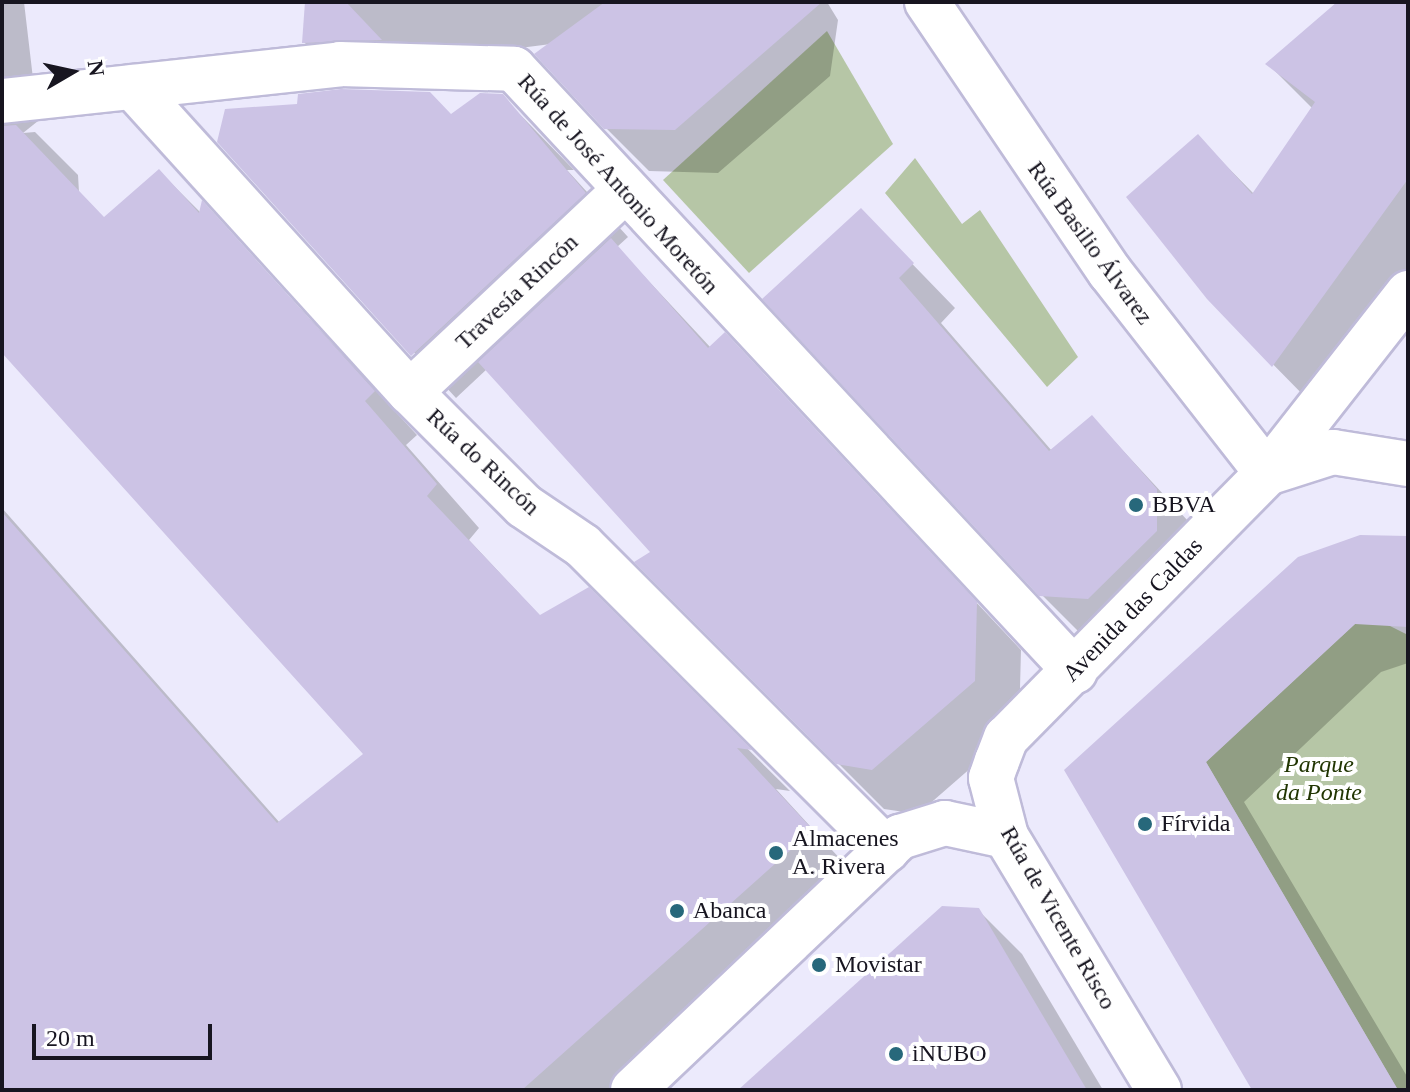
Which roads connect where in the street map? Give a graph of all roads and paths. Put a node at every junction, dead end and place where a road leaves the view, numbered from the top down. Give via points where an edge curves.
1 (927, 2) edge
2 (133, 87) junction
3 (2, 101) edge
4 (623, 192) junction
5 (1408, 293) edge
6 (410, 392) junction
7 (1408, 464) edge
8 (1267, 473) junction
9 (1075, 671) junction
10 (1006, 738) joint
11 (1006, 836) junction
12 (894, 843) junction
13 (633, 1090) edge
14 (1159, 1090) edge

1 - 8 main road, Rúa Basilio Álvarez via 1110,272
2 - 3 main road, Rúa de José Antonio Moretón
2 - 4 main road, Rúa de José Antonio Moretón via 340,64 514,69
2 - 6 main road, Rúa do Rincón
4 - 6 main road, Travesía Rincón
4 - 9 main road, Rúa de José Antonio Moretón
5 - 8 main road, Avenida das Caldas
6 - 12 main road, Rúa do Rincón via 524,506 583,546
7 - 8 main road via 1333,452
8 - 9 main road, Avenida das Caldas
9 - 10 main road, Avenida das Caldas
10 - 11 main road, Rúa de Vicente Risco via 991,778
11 - 12 main road via 945,823
11 - 14 main road, Rúa de Vicente Risco
12 - 13 main road

